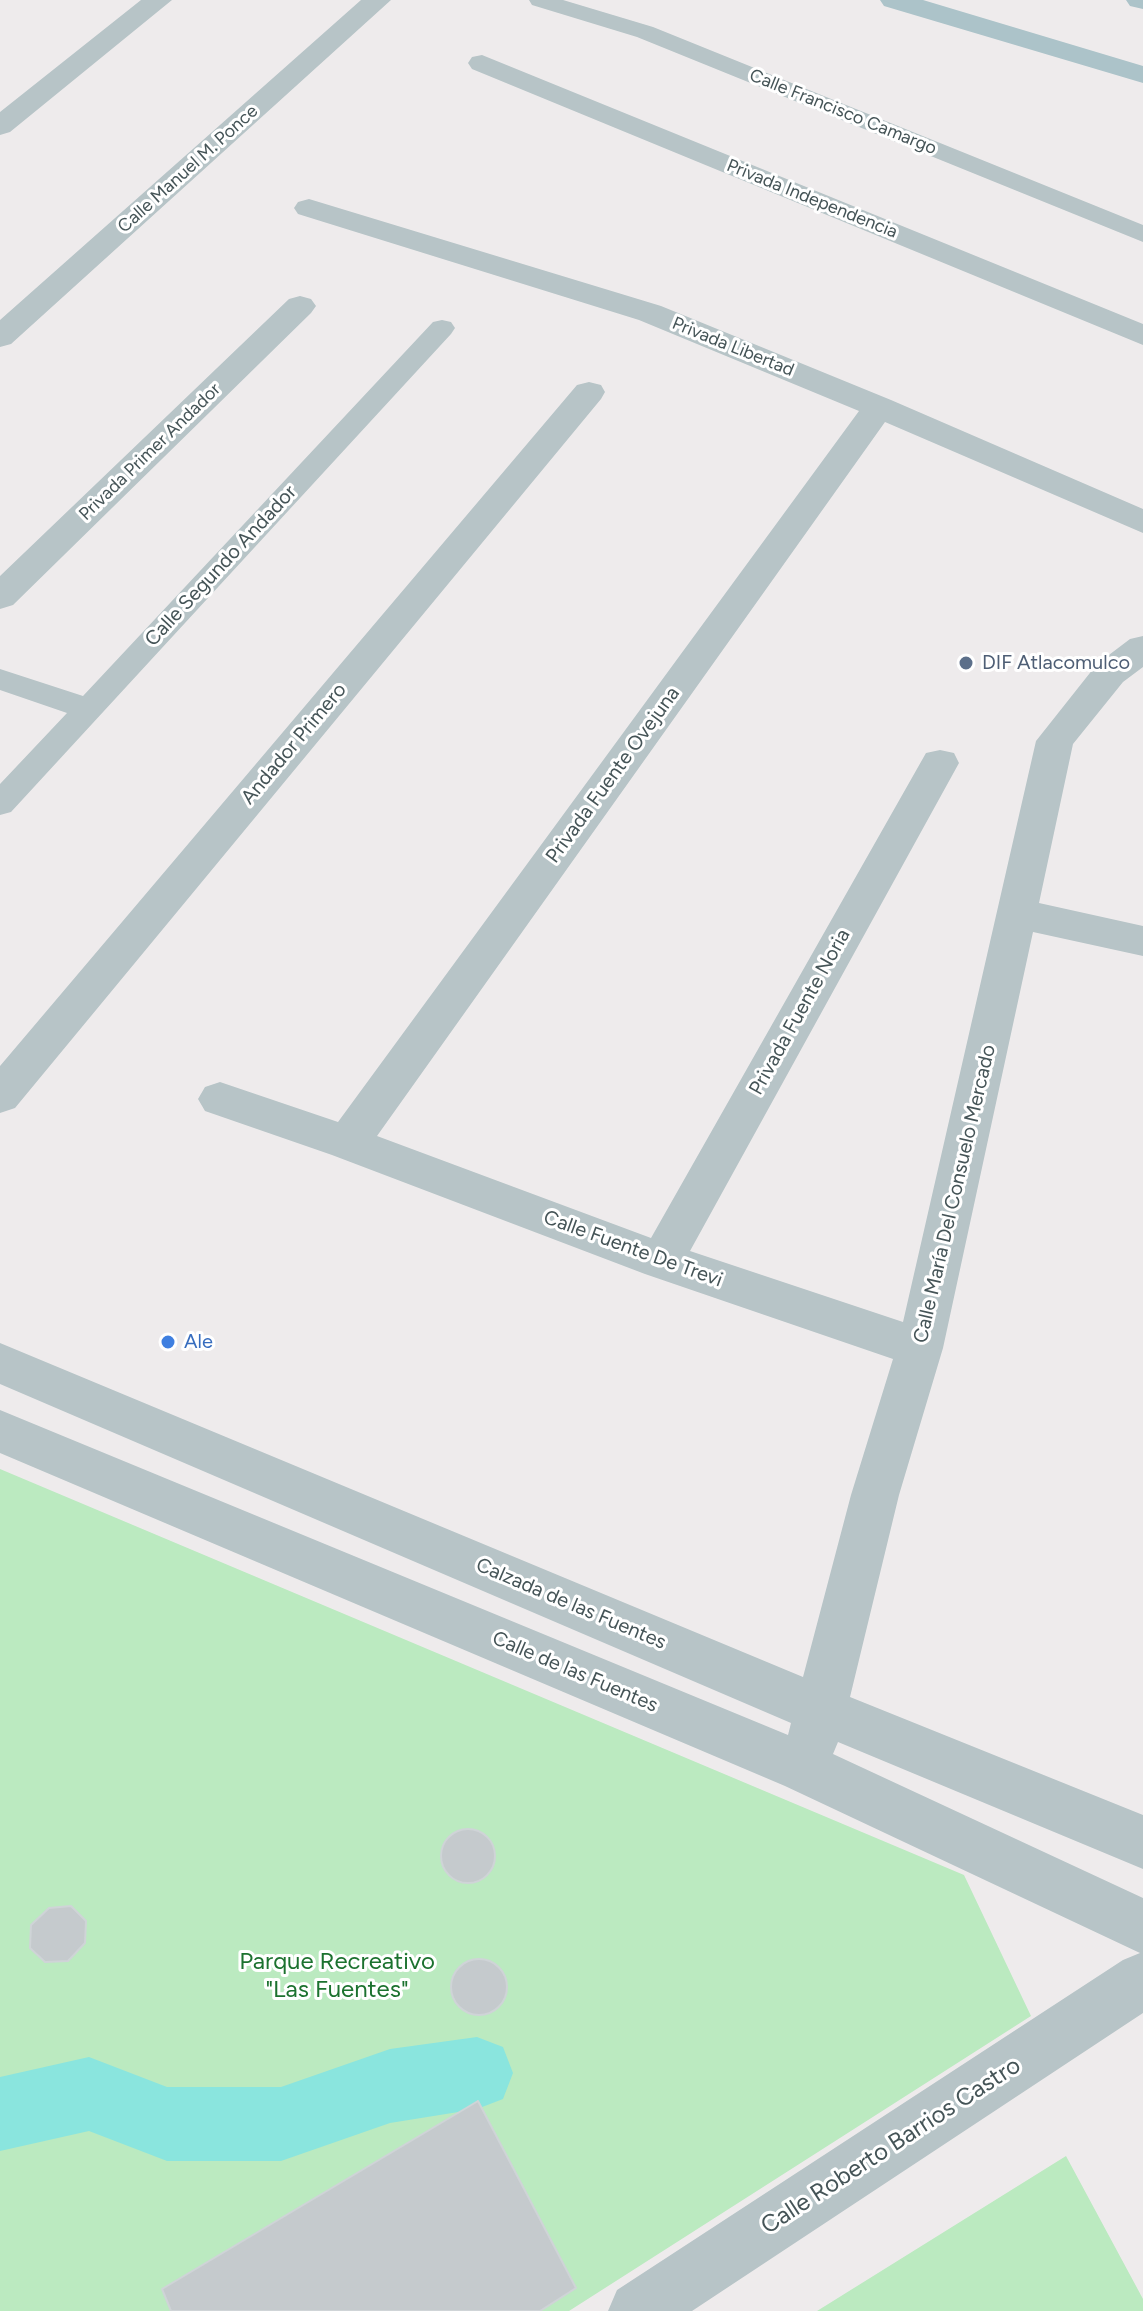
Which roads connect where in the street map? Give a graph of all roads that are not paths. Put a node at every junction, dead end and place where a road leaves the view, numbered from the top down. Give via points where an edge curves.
1 (158, 0) edge
2 (377, 0) edge
3 (540, 0) edge
4 (894, 0) edge
5 (482, 63) dead end
6 (1143, 75) edge
7 (0, 126) edge
8 (309, 208) dead end
9 (1143, 234) edge
10 (300, 306) dead end
11 (442, 328) dead end
12 (1143, 335) edge
13 (0, 337) edge
14 (589, 392) dead end
15 (879, 407) junction
16 (1143, 522) edge
17 (0, 597) edge
18 (1143, 648) edge
19 (0, 679) edge
20 (89, 709) junction
21 (940, 763) dead end
22 (0, 804) edge
23 (1019, 914) junction
24 (1143, 941) edge
25 (0, 1096) edge
26 (220, 1099) dead end
27 (347, 1143) junction
28 (661, 1261) junction
29 (920, 1348) junction
30 (0, 1363) edge
31 (0, 1431) edge
32 (821, 1710) junction
33 (804, 1768) junction
34 (1143, 1842) edge
35 (1143, 1927) edge
36 (1143, 1980) edge
37 (638, 2311) edge

1 - 7 street
2 - 13 street, Calle Manuel M. Ponce
3 - 9 street, Calle Francisco Camargo via 645,32
4 - 6 main road
5 - 12 street, Privada Independencia
8 - 15 street, Privada Libertad via 650,313
10 - 17 street, Privada Primer Andador
11 - 20 street, Calle Segundo Andador
14 - 25 street, Andador Primero
15 - 16 street, Privada Libertad
15 - 27 street, Privada Fuente Ovejuna
18 - 23 street, Calle María Del Consuelo Mercado via 1110,673 1055,741
19 - 20 street
20 - 22 street, Calle Segundo Andador
21 - 28 street, Privada Fuente Noria
23 - 24 street
23 - 29 street, Calle María Del Consuelo Mercado
26 - 27 street, Calle Fuente De Trevi
27 - 28 street, Calle Fuente De Trevi
28 - 29 street, Calle Fuente De Trevi
29 - 32 street, Calle María Del Consuelo Mercado via 875,1495
30 - 32 street, Calzada de las Fuentes
31 - 33 street, Calle de las Fuentes
32 - 33 street, Calle María Del Consuelo Mercado
32 - 34 street, Calzada de las Fuentes
33 - 35 street, Calle de las Fuentes
36 - 37 street, Calle Roberto Barrios Castro

